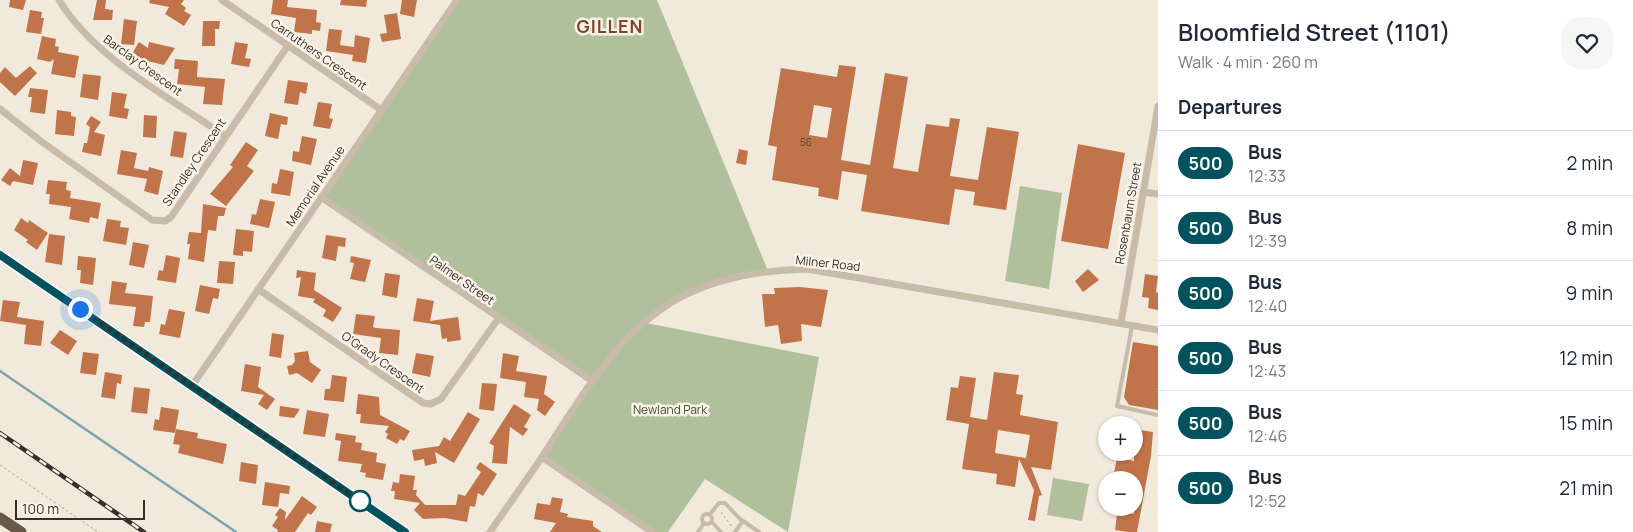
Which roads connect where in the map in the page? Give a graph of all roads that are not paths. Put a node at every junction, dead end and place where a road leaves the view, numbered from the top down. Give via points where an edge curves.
1 (59, 0) edge
2 (222, 0) edge
3 (238, 0) edge
4 (457, 0) edge
5 (233, 7) junction
6 (287, 47) junction
7 (1158, 106) edge
8 (0, 109) edge
9 (380, 109) junction
10 (225, 136) junction
11 (1143, 192) junction
12 (1158, 194) edge
13 (321, 197) junction
14 (0, 254) edge
15 (258, 289) junction
16 (498, 319) junction
17 (1121, 323) junction
18 (1132, 326) junction
19 (1158, 330) edge
20 (591, 380) junction
21 (192, 386) junction
22 (1158, 415) edge
23 (542, 457) junction
24 (710, 514) junction
25 (0, 518) edge
26 (742, 521) junction
27 (712, 522) junction
28 (704, 523) junction
29 (735, 531) edge
30 (21, 532) edge
31 (405, 532) edge
32 (490, 532) edge
33 (652, 532) edge
34 (698, 532) edge
35 (721, 532) edge
36 (759, 532) edge

1 - 10 street, Barclay Crescent via 98,48
2 - 5 street, Carruthers Crescent
3 - 5 street
4 - 9 street, Memorial Avenue
5 - 6 street, Carruthers Crescent
6 - 9 street, Carruthers Crescent
6 - 10 street, Standley Crescent
7 - 11 street, Rosenbaum Street
8 - 10 street, Standley Crescent via 152,220 160,221 171,217
9 - 13 street, Memorial Avenue
11 - 12 street
11 - 17 street, Rosenbaum Street
13 - 15 street, Memorial Avenue
13 - 16 street, Palmer Street
14 - 21 street
15 - 16 street, O'Grady Crescent via 423,403 431,404 441,399
15 - 21 street, Memorial Avenue
16 - 20 street, Palmer Street
17 - 18 street, Milner Road
17 - 20 street, Milner Road via 833,272 768,270 711,285 679,299 632,334
18 - 19 street, Milner Road
18 - 22 lane via 1117,406
20 - 23 street, Milner Road
21 - 31 street
23 - 32 street, Milner Road
23 - 33 street
24 - 26 lane via 721,503 728,504
24 - 27 lane
24 - 28 lane via 703,516
25 - 30 highway
26 - 29 lane
26 - 36 lane
27 - 28 lane
27 - 35 lane
28 - 34 lane

